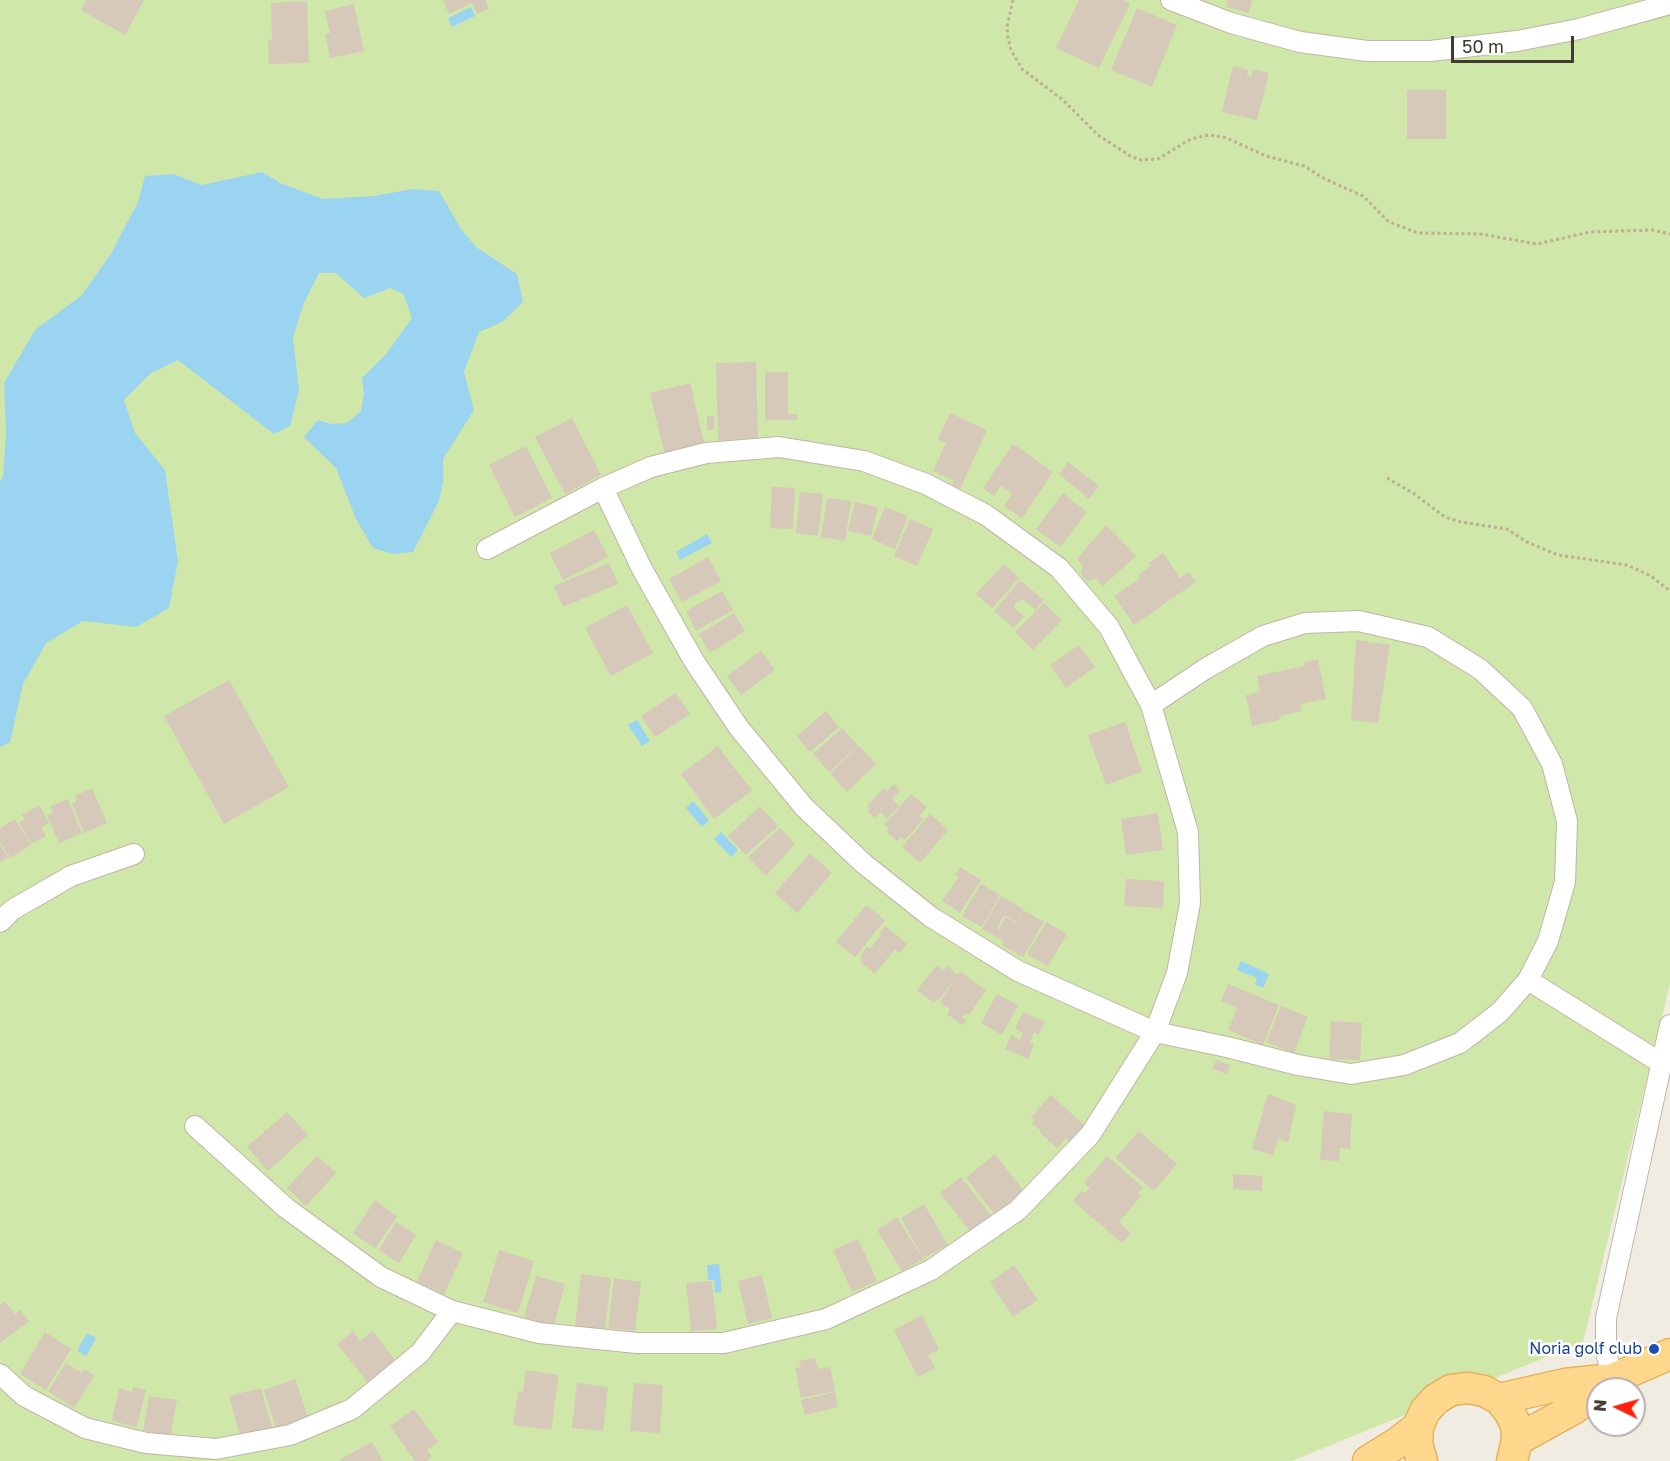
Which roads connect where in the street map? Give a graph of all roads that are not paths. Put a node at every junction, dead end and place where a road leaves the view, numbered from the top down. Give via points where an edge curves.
1 (1171, 0) edge
2 (1670, 4) edge
3 (603, 488) junction
4 (487, 549) dead end
5 (1151, 705) junction
6 (134, 854) dead end
7 (0, 922) edge
8 (1528, 980) junction
9 (1670, 1025) edge
10 (1155, 1032) junction
11 (1661, 1063) junction
12 (195, 1126) dead end
13 (452, 1311) junction
14 (1670, 1354) edge
15 (0, 1374) edge
16 (1605, 1377) edge
17 (1623, 1377) edge
18 (1586, 1385) edge
19 (1499, 1399) junction
20 (1586, 1400) edge
21 (1418, 1427) junction
22 (1515, 1450) edge
23 (1368, 1461) edge
24 (1422, 1461) edge

1 - 2 street via 1231,23 1300,42 1367,51 1430,51 1517,41
3 - 4 street
3 - 5 street via 651,467 706,453 779,447 864,461 927,484 986,515 1059,568 1109,627
3 - 10 street via 694,662 739,728 804,807 864,864 931,917 1018,970
5 - 8 street via 1263,636 1305,623 1359,621 1428,637 1480,669 1522,708 1552,764 1567,821 1565,882 1548,941
5 - 10 street via 1188,832 1190,903 1176,973
6 - 7 street via 71,876 12,910
8 - 10 street via 1500,1012 1460,1042 1404,1065 1351,1074
8 - 11 street
9 - 11 street
10 - 13 street via 1090,1135 1018,1210 931,1270 826,1319 724,1343 637,1343 539,1333
11 - 16 street via 1606,1318
12 - 13 street via 286,1208 381,1277
13 - 15 street via 420,1353 352,1408 290,1435 216,1449 146,1443 85,1428 24,1396
14 - 17 main road
18 - 19 main road via 1565,1384
19 - 21 main road via 1484,1391 1451,1390 1425,1411
19 - 22 main road via 1516,1425
20 - 22 main road
21 - 23 main road
21 - 24 main road

